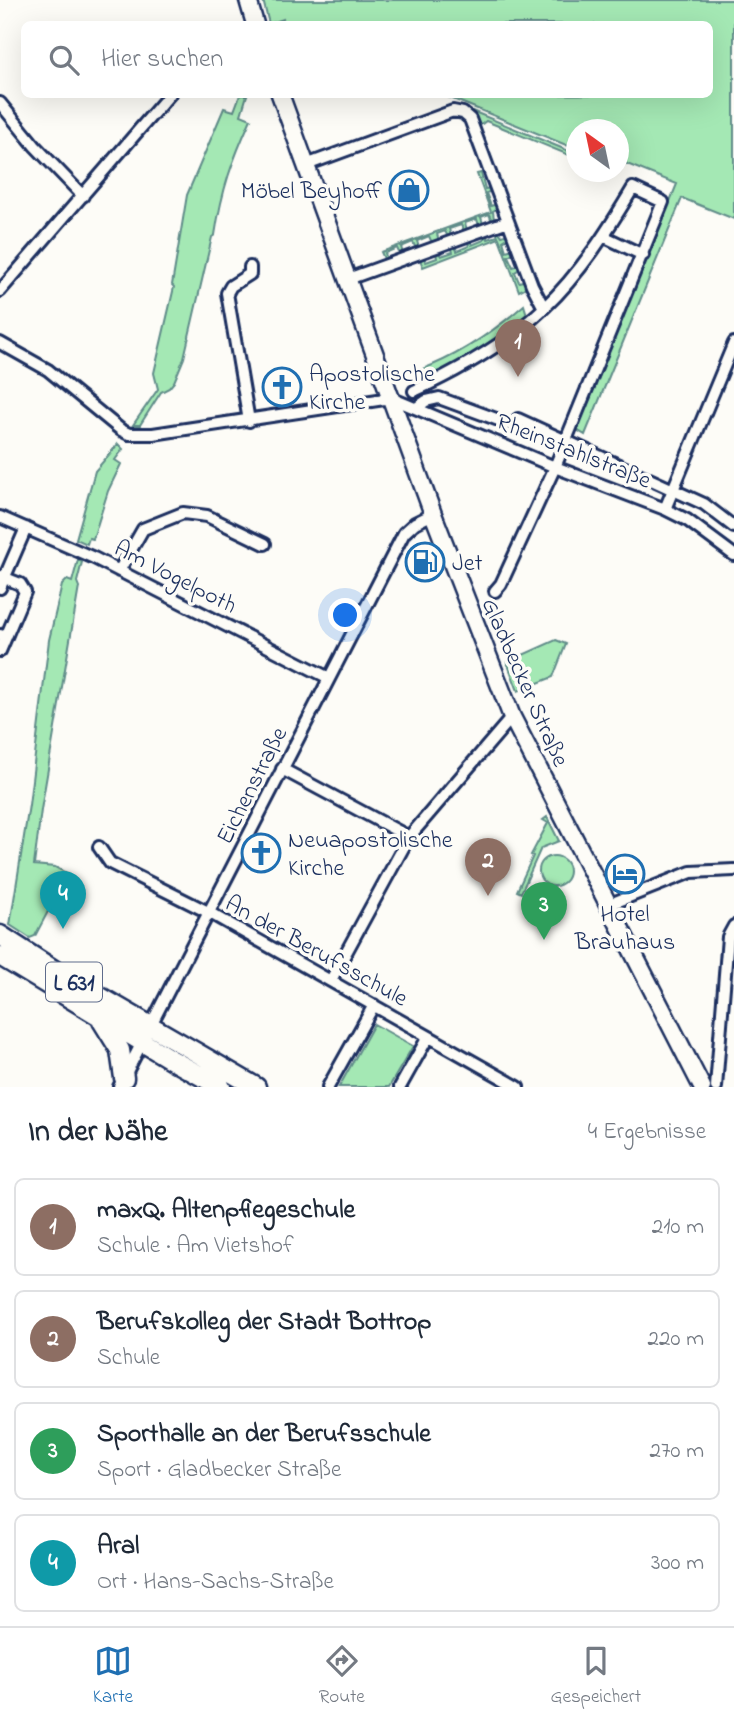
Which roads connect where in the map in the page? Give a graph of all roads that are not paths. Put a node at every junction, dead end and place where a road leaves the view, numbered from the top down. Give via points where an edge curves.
1 (248, 0) edge
2 (254, 21) edge
3 (167, 98) edge
4 (281, 98) edge
5 (0, 103) edge
6 (306, 165) junction
7 (83, 196) junction
8 (508, 221) junction
9 (603, 236) junction
10 (643, 255) junction
11 (250, 267) dead end
12 (348, 279) junction
13 (0, 291) edge
14 (544, 308) junction
15 (0, 343) edge
16 (734, 343) edge
17 (414, 391) dead end
18 (391, 398) junction
19 (416, 408) junction
20 (249, 421) junction
21 (562, 439) junction
22 (555, 467) junction
23 (673, 490) junction
24 (665, 509) junction
25 (433, 514) junction
26 (0, 517) edge
27 (734, 527) edge
28 (26, 528) junction
29 (265, 544) dead end
30 (734, 555) edge
31 (119, 571) junction
32 (1, 580) edge
33 (495, 591) dead end
34 (3, 636) edge
35 (0, 652) edge
36 (329, 678) junction
37 (512, 717) junction
38 (282, 769) junction
39 (409, 837) junction
40 (99, 847) dead end
41 (734, 870) edge
42 (608, 905) junction
43 (209, 913) junction
44 (734, 926) edge
45 (0, 935) edge
46 (0, 956) edge
47 (331, 980) junction
48 (728, 1003) edge
49 (374, 1005) junction
50 (98, 1016) junction
51 (146, 1033) junction
52 (429, 1037) junction
53 (121, 1083) edge
54 (221, 1087) edge
55 (256, 1087) edge
56 (328, 1087) edge
57 (400, 1087) edge
58 (518, 1087) edge
59 (702, 1087) edge
60 (716, 1087) edge

1 - 2 main road
3 - 7 street
4 - 6 main road, Gladbecker Straße
5 - 7 street
6 - 8 street via 453,111 463,113 470,119
6 - 12 main road, Gladbecker Straße
7 - 13 street
8 - 12 street
8 - 14 street
9 - 10 street
9 - 10 street via 633,188 663,202
9 - 14 street
10 - 21 street
11 - 20 street via 250,274 227,293
12 - 18 main road, Gladbecker Straße
14 - 17 street via 485,353
15 - 20 street via 48,370 129,434
16 - 23 street
18 - 19 street, Rheinstahlstraße
18 - 20 street
18 - 25 main road, Gladbecker Straße
19 - 21 street, Rheinstahlstraße via 439,398 515,426 518,419
19 - 22 street, Rheinstahlstraße
21 - 22 street
21 - 23 street, Rheinstahlstraße
22 - 24 street, Rheinstahlstraße
22 - 33 street
23 - 24 street
23 - 27 street, Rheinstahlstraße via 704,504
24 - 30 street, Rheinstahlstraße
25 - 36 street, Eichenstraße via 404,533
25 - 37 main road, Gladbecker Straße
26 - 28 street, Am Vogelpoth
28 - 31 street, Am Vogelpoth
28 - 32 street
29 - 31 street via 207,516 183,513 144,529
31 - 36 street, Am Vogelpoth
32 - 34 street via 20,584 24,593
34 - 35 street
36 - 38 street, Eichenstraße
37 - 39 street
37 - 42 main road, Gladbecker Straße
38 - 39 street
38 - 43 street, Eichenstraße
39 - 47 street
40 - 43 street, An der Berufsschule via 110,863
41 - 42 street via 691,872
42 - 59 main road, Gladbecker Straße
43 - 47 street, An der Berufsschule
43 - 51 street, Eichenstraße
44 - 48 street via 728,937
45 - 51 main road, L 631
46 - 50 main road, L 631
47 - 49 street, An der Berufsschule
48 - 60 street
49 - 52 street, An der Berufsschule
49 - 56 street
50 - 51 main road, L 631
50 - 53 main road via 120,1050
51 - 53 street, Eichenstraße
51 - 54 main road, L 631
51 - 55 main road, L 631
52 - 57 street
52 - 58 street, An der Berufsschule

